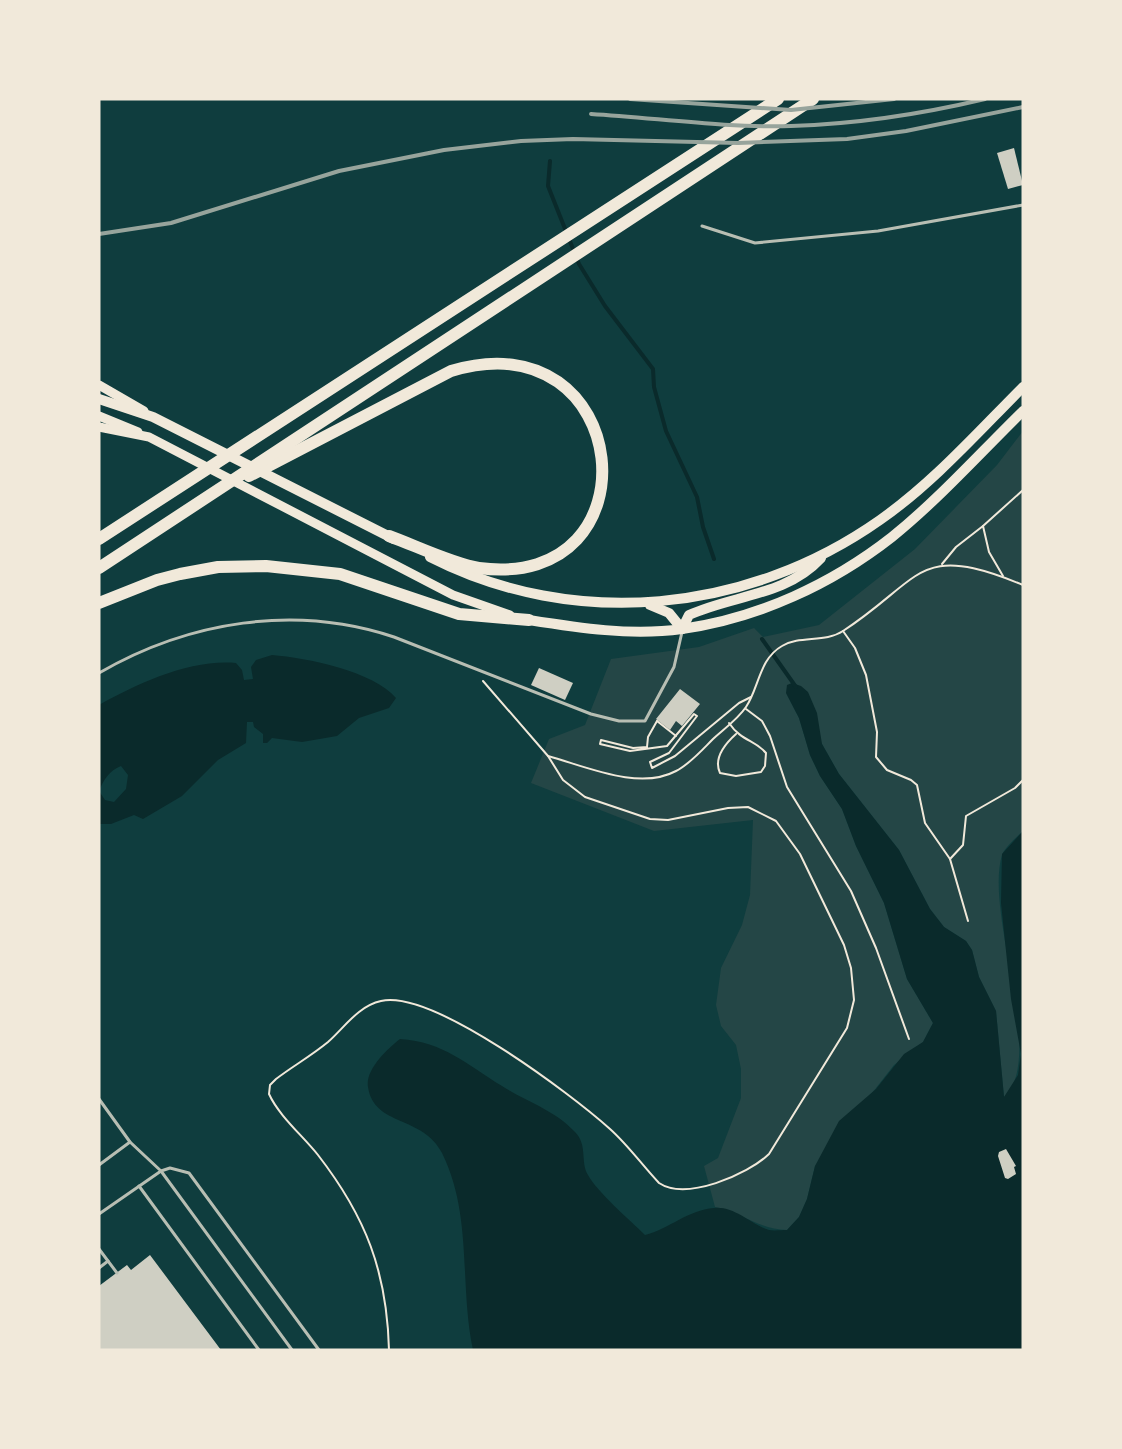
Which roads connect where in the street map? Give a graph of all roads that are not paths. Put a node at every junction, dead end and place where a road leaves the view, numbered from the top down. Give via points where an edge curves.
1 (778, 99) edge
2 (813, 99) edge
3 (1023, 205) edge
4 (702, 226) dead end
5 (99, 386) edge
6 (1023, 387) edge
7 (99, 399) edge
8 (1023, 411) edge
9 (99, 416) edge
10 (153, 417) junction
11 (99, 427) edge
12 (149, 437) junction
13 (200, 501) junction
14 (389, 536) junction
15 (99, 539) edge
16 (827, 552) junction
17 (99, 568) edge
18 (99, 603) edge
19 (636, 604) junction
20 (529, 620) junction
21 (682, 629) junction
22 (99, 673) edge
23 (99, 1099) edge
24 (130, 1142) junction
25 (99, 1165) edge
26 (161, 1171) junction
27 (139, 1186) junction
28 (99, 1214) edge
29 (99, 1249) edge
30 (108, 1261) junction
31 (99, 1269) edge
32 (117, 1273) dead end
33 (259, 1350) edge
34 (292, 1350) edge
35 (319, 1350) edge

1 - 15 highway
2 - 13 highway
3 - 4 lane via 879,231 755,243
5 - 10 main road
6 - 16 main road via 916,492 880,520
7 - 10 main road
8 - 21 main road via 893,536 855,564 770,606
9 - 12 main road
10 - 14 main road
11 - 12 main road
12 - 20 main road via 453,595
13 - 14 highway via 451,371 476,363 520,364 537,370 559,384 588,413 603,452 601,495 590,522 561,551 514,568 477,567
13 - 17 highway
14 - 19 main road via 464,575 495,586 582,603
16 - 19 main road via 761,581 722,593
16 - 21 main road via 805,572 771,590 689,615
18 - 20 highway via 180,574 218,567 266,566 351,576 459,614
19 - 21 main road via 665,609
20 - 21 main road via 593,630
21 - 22 lane via 674,667 645,721 619,721 591,714 364,627 289,619 244,621 202,630 149,648
23 - 24 lane
24 - 25 lane
24 - 26 lane
26 - 27 lane
26 - 34 lane
26 - 35 lane via 170,1168 189,1173
27 - 28 lane
27 - 33 lane
29 - 30 lane
30 - 31 lane
30 - 32 lane

